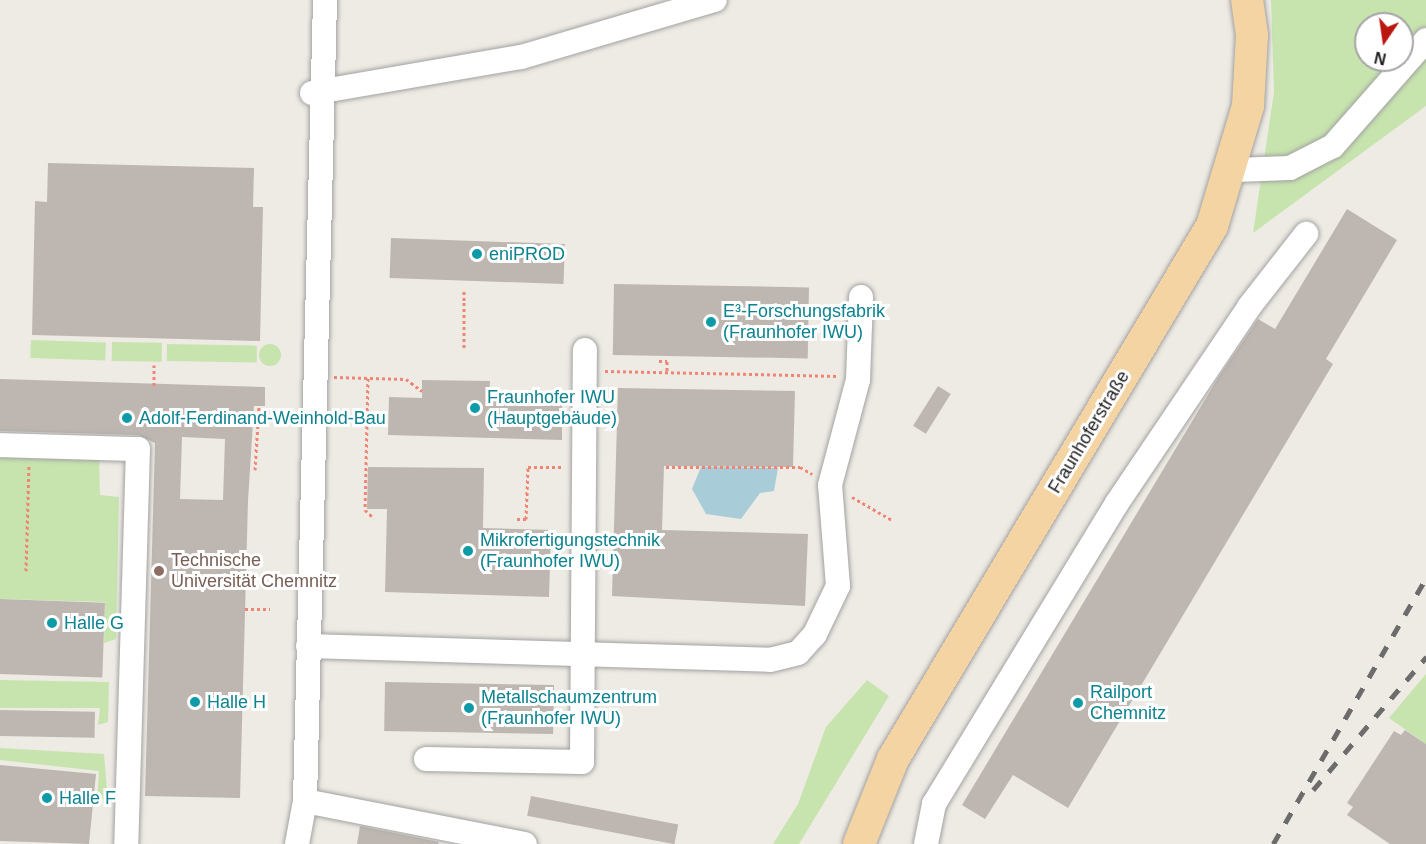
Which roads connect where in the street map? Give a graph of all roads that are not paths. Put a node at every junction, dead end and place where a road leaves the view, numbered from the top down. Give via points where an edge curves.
1 (326, 0) edge
2 (715, 0) edge
3 (1247, 0) edge
4 (1426, 40) edge
5 (318, 92) junction
6 (1233, 170) junction
7 (1306, 234) dead end
8 (861, 297) dead end
9 (585, 360) road end
10 (0, 445) edge
11 (308, 646) junction
12 (586, 653) junction
13 (426, 759) dead end
14 (304, 801) junction
15 (126, 844) edge
16 (297, 844) edge
17 (525, 844) edge
18 (859, 844) edge
19 (926, 844) edge

1 - 5 street
2 - 5 street via 568,46
3 - 6 main road, Fraunhoferstraße via 1252,35 1248,106
4 - 6 street via 1334,146 1290,168
5 - 11 street via 320,287
6 - 18 main road, Fraunhoferstraße via 1191,264 893,759
7 - 19 street via 1249,307 1117,502 934,804
8 - 12 street via 858,377 830,485 838,586 815,634 798,653 770,660
9 - 12 street
10 - 15 street via 138,449
11 - 12 street
11 - 14 street
12 - 13 street via 582,762
14 - 16 street
14 - 17 street

